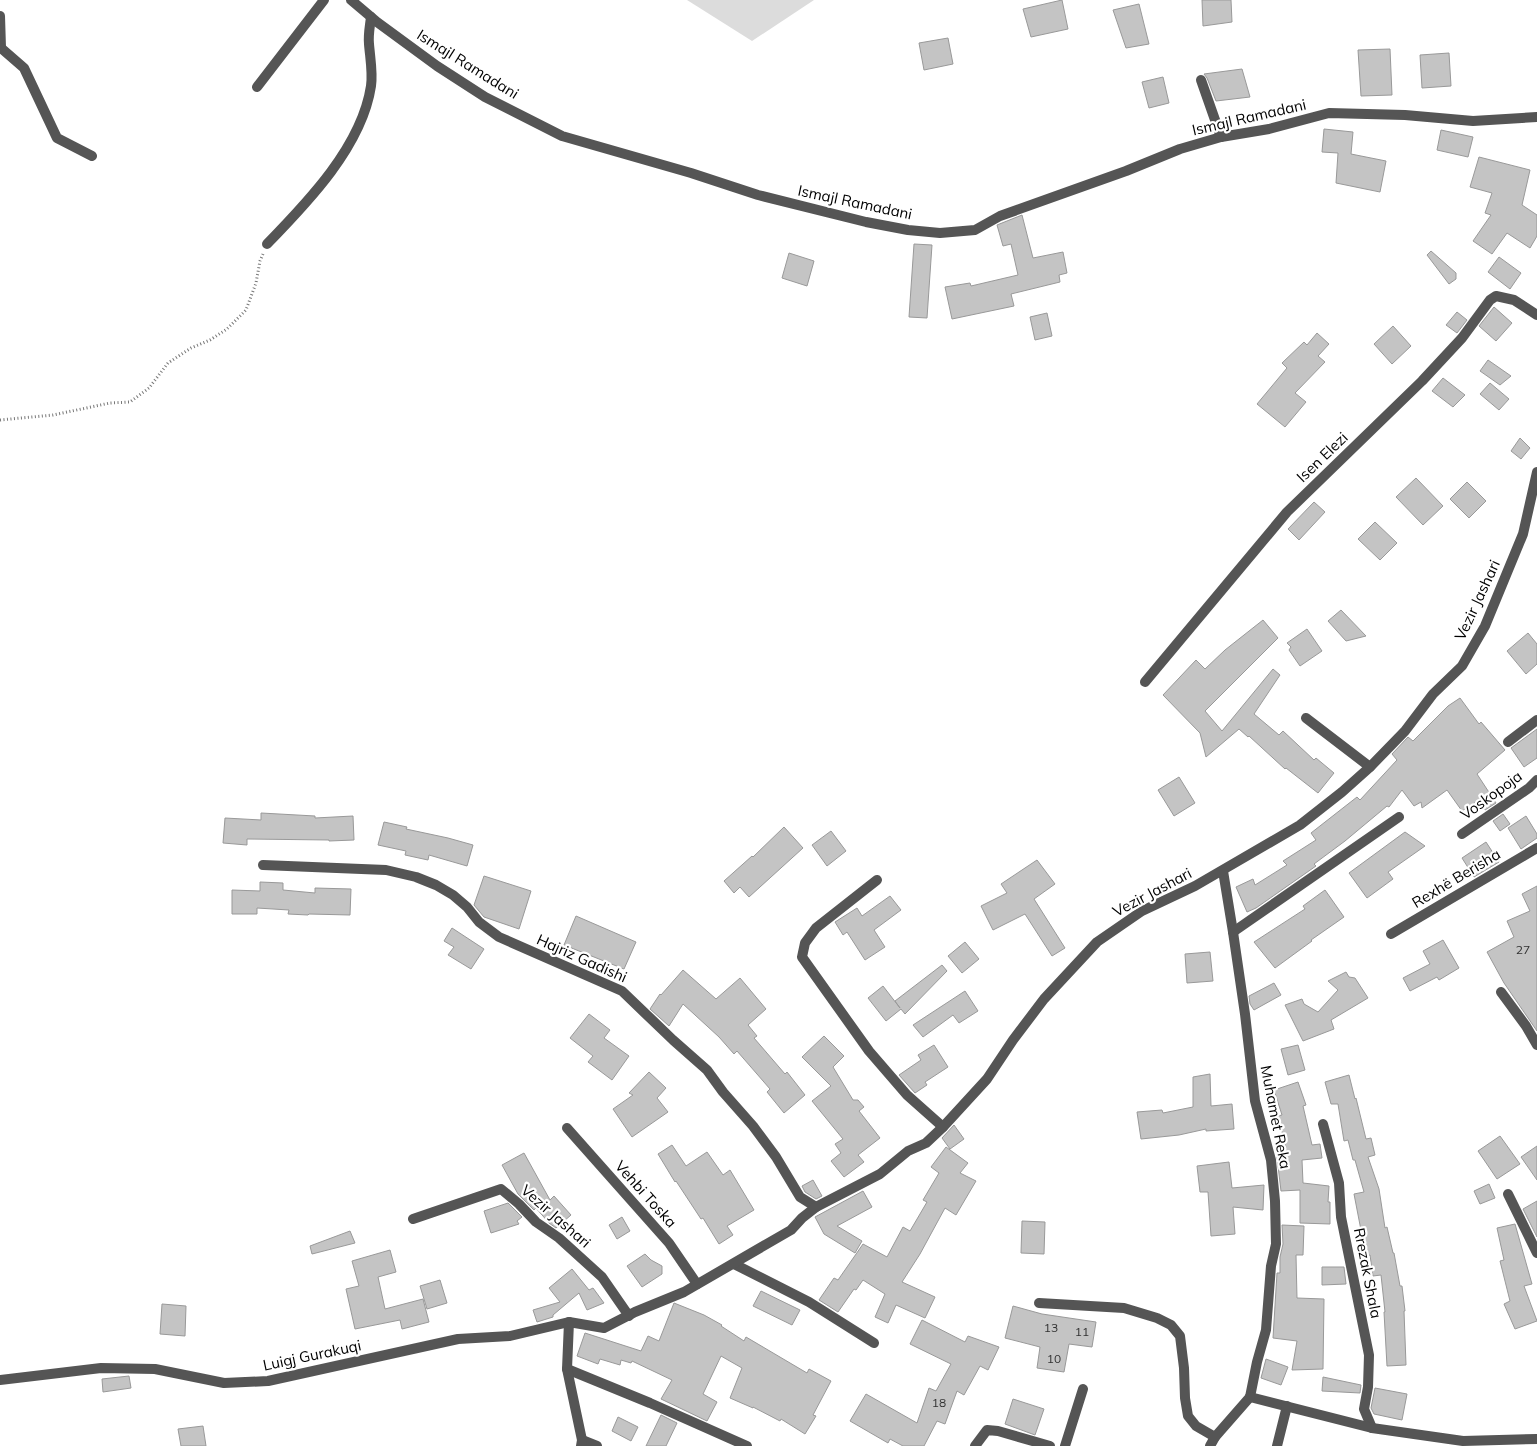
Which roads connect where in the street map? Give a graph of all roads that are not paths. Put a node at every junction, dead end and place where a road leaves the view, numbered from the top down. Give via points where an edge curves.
1 (324, 0) edge
2 (351, 0) edge
3 (0, 16) edge
4 (371, 17) junction
5 (1, 48) edge
6 (1201, 80) dead end
7 (256, 87) dead end
8 (1537, 117) edge
9 (1221, 137) junction
10 (92, 156) dead end
11 (267, 244) road end
12 (1537, 315) edge
13 (1537, 472) edge
14 (1145, 682) dead end
15 (1306, 718) dead end
16 (1537, 720) edge
17 (1508, 742) dead end
18 (1370, 767) junction
19 (1537, 780) edge
20 (1400, 817) dead end
21 (1462, 834) dead end
22 (1537, 848) edge
23 (263, 865) dead end
24 (1222, 871) junction
25 (877, 880) dead end
26 (1233, 932) junction
27 (1391, 934) dead end
28 (1501, 992) dead end
29 (1537, 1045) edge
30 (1323, 1124) dead end
31 (944, 1126) junction
32 (567, 1128) dead end
33 (1508, 1194) dead end
34 (816, 1207) junction
35 (413, 1219) dead end
36 (1537, 1253) edge
37 (734, 1264) junction
38 (697, 1284) junction
39 (1039, 1303) dead end
40 (629, 1316) junction
41 (569, 1322) junction
42 (874, 1343) dead end
43 (567, 1370) junction
44 (0, 1380) edge
45 (1083, 1389) dead end
46 (1250, 1397) junction
47 (1286, 1406) junction
48 (1372, 1428) junction
49 (1537, 1439) edge
50 (1212, 1441) edge
51 (582, 1443) edge
52 (1462, 1443) edge
53 (596, 1446) edge
54 (747, 1446) edge
55 (974, 1446) edge
56 (1050, 1446) edge
57 (1065, 1446) edge
58 (1277, 1446) edge

1 - 7 street
2 - 4 street, Ismajl Ramadani
3 - 5 street
4 - 9 street, Ismajl Ramadani via 437,66 485,96 562,136 758,195 908,230 940,233 975,230 1000,216 1180,149
4 - 11 street via 371,84 366,108 332,171
5 - 10 street via 24,68 57,138
6 - 9 street
8 - 9 street, Ismajl Ramadani via 1473,121 1328,113 1268,130
12 - 14 street, Isen Elezi via 1514,300 1496,296 1490,300 1462,338 1422,381 1287,512
13 - 18 street, Vezir Jashari via 1523,534 1485,626 1462,666 1433,694 1405,731
15 - 18 street
16 - 17 street
18 - 24 street, Vezir Jashari via 1300,825
19 - 21 street, Voskopoja
20 - 26 street
22 - 27 street, Rexhë Berisha
23 - 34 street, Hajriz Gadishi via 386,870 416,877 453,895 499,937 622,990 707,1070 776,1157 800,1197
24 - 26 street, Muhamet Reka
24 - 31 street, Vezir Jashari via 1142,911 1097,942 1044,999 987,1079
25 - 31 street via 816,928 805,943 802,957 869,1051 907,1095
26 - 46 street, Muhamet Reka via 1255,1101 1271,1160 1275,1201 1276,1244 1266,1330
28 - 29 street
30 - 48 street, Rrezak Shala via 1339,1183 1341,1217 1369,1355 1364,1409
31 - 34 street, Vezir Jashari via 926,1143 908,1151 880,1174
32 - 38 street, Vehbi Toska via 668,1243
33 - 36 street
34 - 37 street, Vezir Jashari via 791,1230
35 - 40 street, Vezir Jashari via 501,1189 602,1278
37 - 38 street, Vezir Jashari
37 - 42 street via 809,1302
38 - 40 street, Vezir Jashari
39 - 50 street via 1124,1308 1171,1325 1180,1336 1188,1416
40 - 41 street, Vezir Jashari via 604,1328
41 - 43 street
41 - 44 street, Luigj Gurakuqi via 510,1336 458,1339 268,1381 224,1382 155,1369 101,1368
43 - 51 street
43 - 54 street
45 - 57 street
46 - 47 street
46 - 50 street
47 - 48 street
47 - 58 street
48 - 52 street
49 - 52 street
51 - 53 street
55 - 56 street via 987,1430

